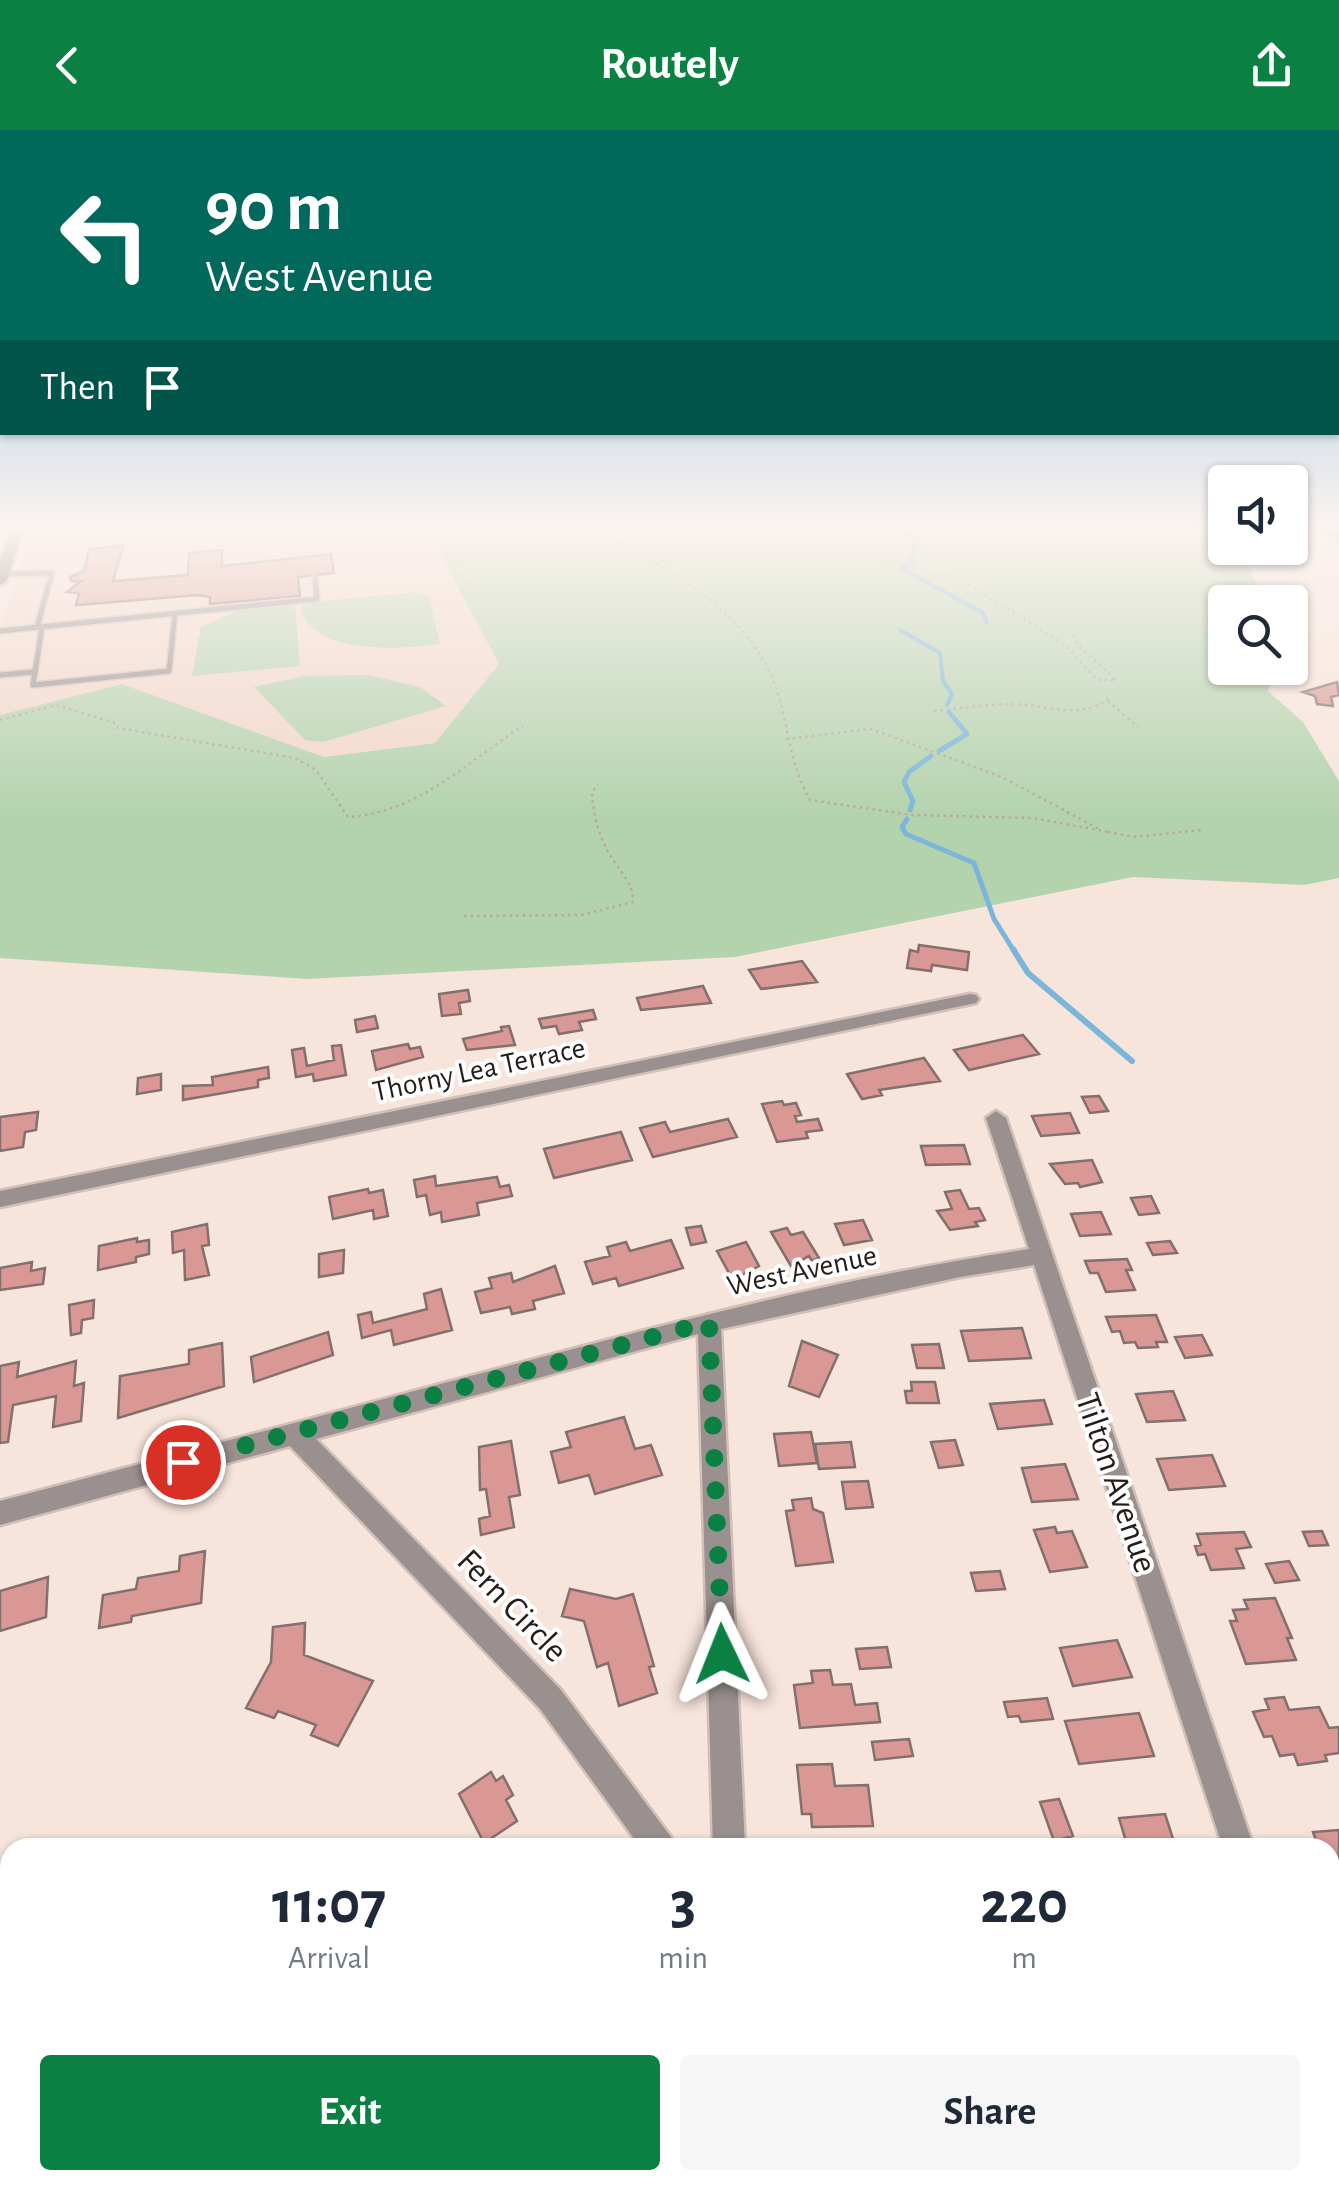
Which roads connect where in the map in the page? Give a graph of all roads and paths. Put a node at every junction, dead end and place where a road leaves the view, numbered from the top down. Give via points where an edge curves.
1 (40, 623) edge
2 (80, 623) edge
3 (174, 623) edge
4 (730, 623) edge
5 (1025, 623) edge
6 (39, 627) junction
7 (0, 631) edge
8 (1073, 634) dead end
9 (32, 672) junction
10 (0, 675) edge
11 (934, 711) dead end
12 (0, 720) edge
13 (523, 726) dead end
14 (1138, 728) dead end
15 (785, 739) junction
16 (598, 784) dead end
17 (1202, 830) dead end
18 (1109, 832) junction
19 (464, 916) dead end
20 (970, 999) dead end
21 (996, 1118) dead end
22 (0, 1200) edge
23 (1040, 1256) junction
24 (709, 1322) junction
25 (293, 1432) junction
26 (0, 1513) edge
27 (653, 1838) edge
28 (729, 1838) edge
29 (1236, 1838) edge

1 - 6 lane
2 - 6 lane
3 - 9 lane via 169,671 33,685
4 - 15 path via 771,672
5 - 8 path via 1065,645 1097,680 1116,680
6 - 7 lane
6 - 9 lane
9 - 10 lane
11 - 14 path via 1016,704 1051,711 1108,699
12 - 13 path via 64,706 118,728 294,758 316,770 348,817 364,818 420,800
15 - 18 path via 871,730 1016,783
15 - 18 path via 799,784 817,803 930,816 1032,818
16 - 19 path via 592,807 608,855 634,891 633,902 581,915
17 - 18 path
20 - 22 street, Thorny Lea Terrace
21 - 23 street, Tilton Avenue
23 - 24 street, West Avenue
23 - 29 street, Tilton Avenue
24 - 25 street, West Avenue
24 - 28 street
25 - 26 street, West Avenue
25 - 27 street, Fern Circle via 551,1700

